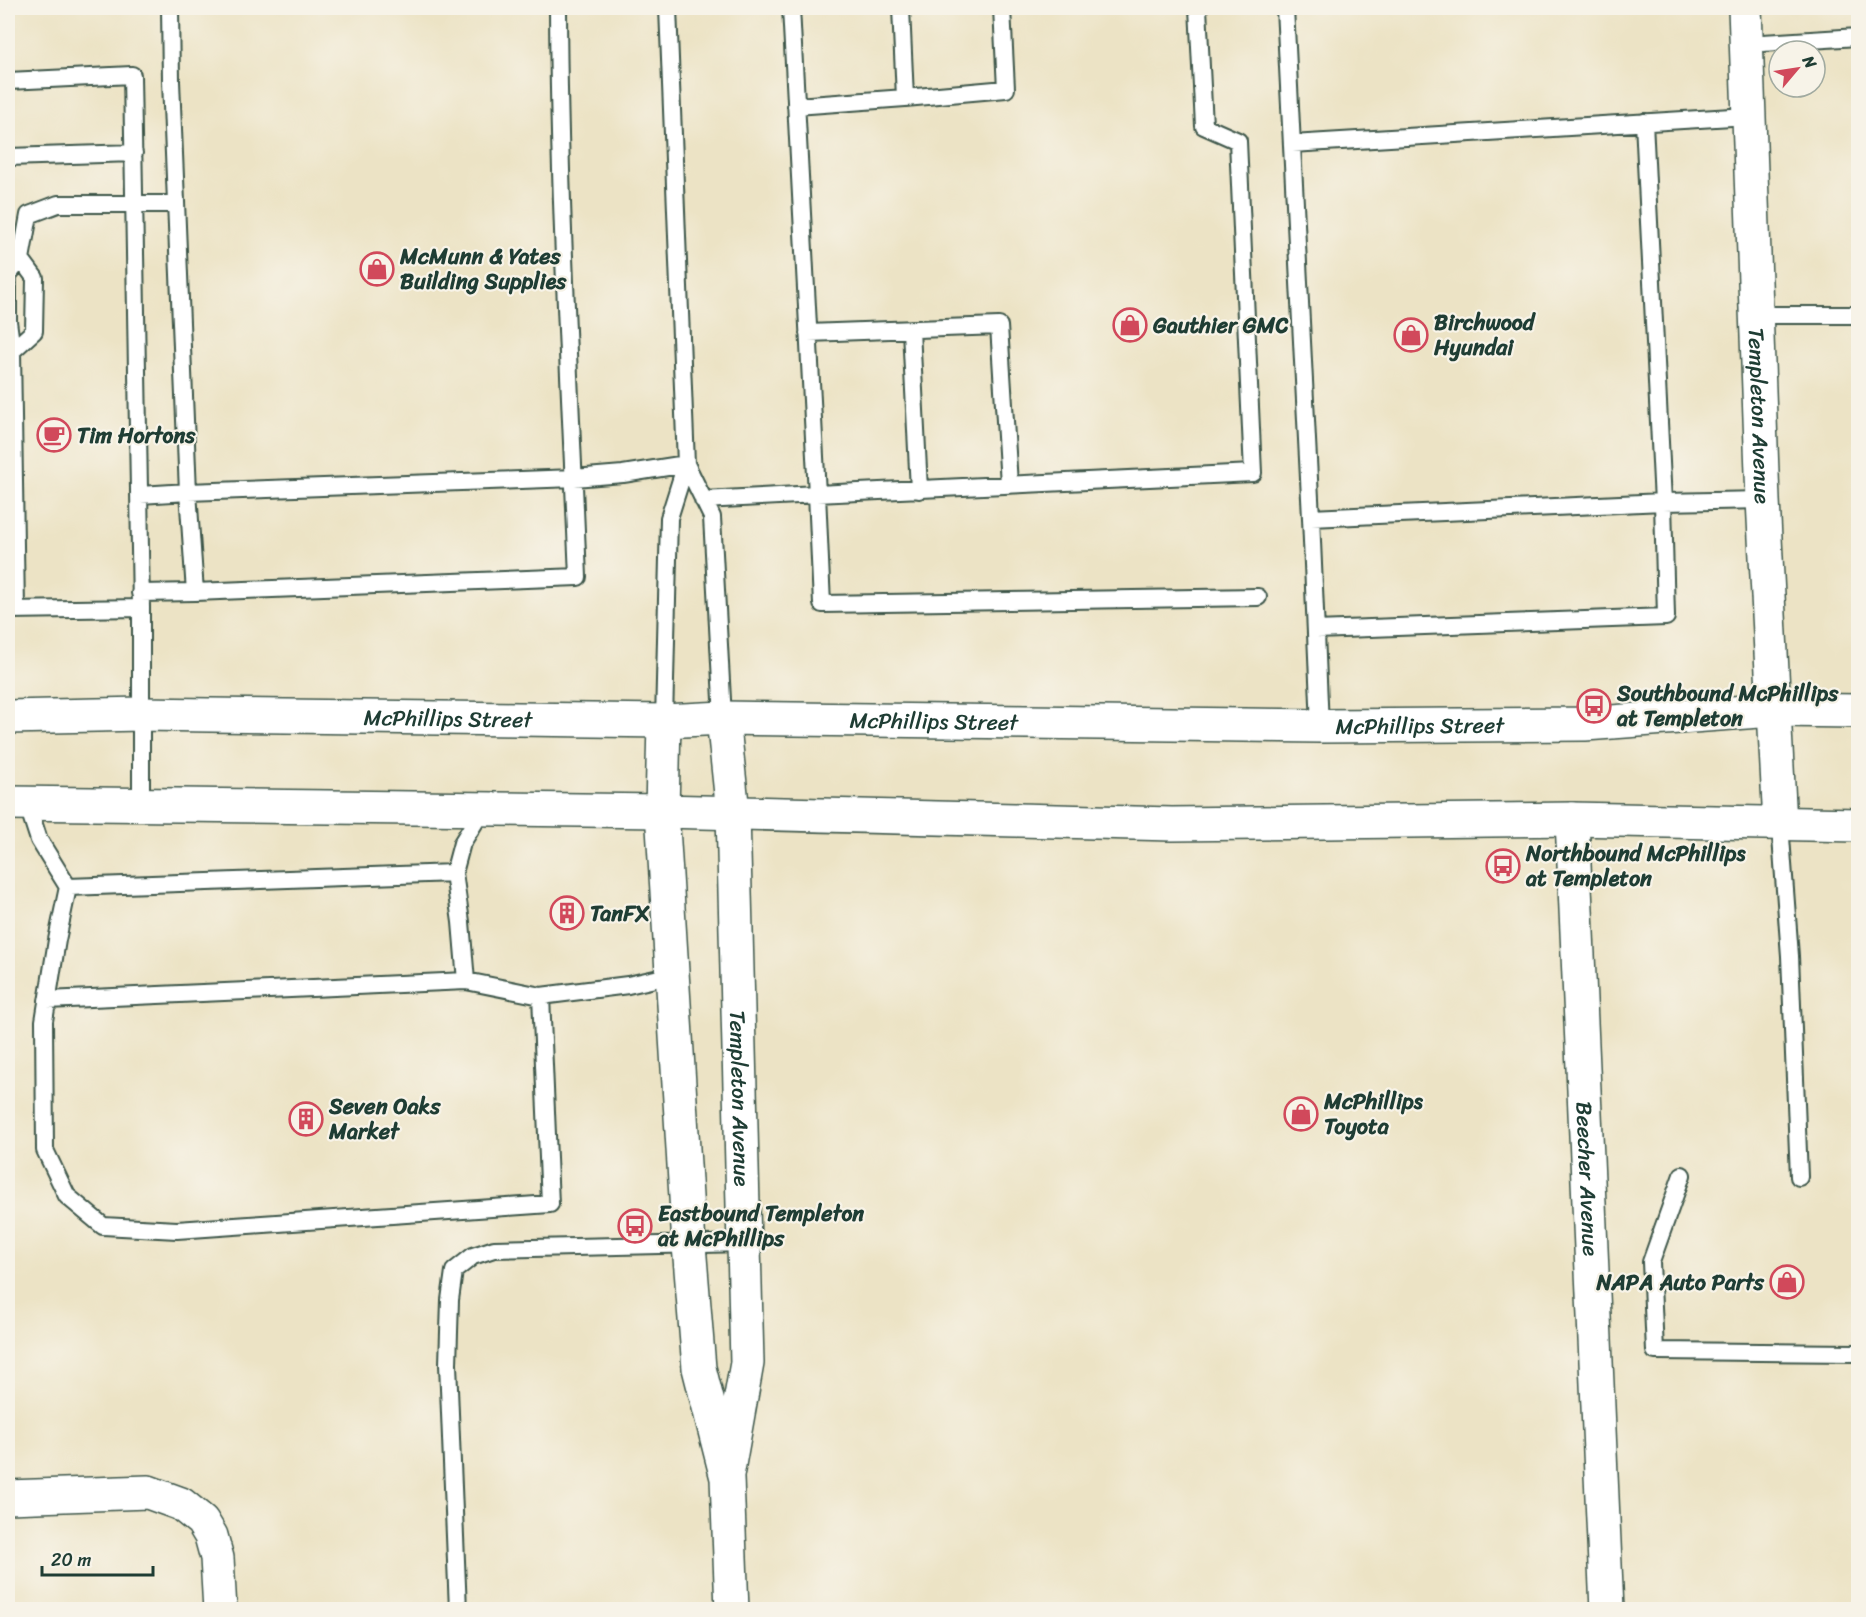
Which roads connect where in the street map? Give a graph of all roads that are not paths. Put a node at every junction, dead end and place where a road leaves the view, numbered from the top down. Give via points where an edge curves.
1 (170, 8) edge
2 (558, 8) edge
3 (668, 8) edge
4 (791, 8) edge
5 (901, 8) edge
6 (1002, 8) edge
7 (1198, 8) edge
8 (1285, 8) edge
9 (1745, 8) edge
10 (1858, 37) edge
11 (1746, 45) junction
12 (8, 81) edge
13 (905, 98) junction
14 (796, 106) junction
15 (1749, 116) junction
16 (1644, 122) junction
17 (1292, 144) junction
18 (134, 153) junction
19 (8, 157) edge
20 (176, 204) junction
21 (135, 205) junction
22 (21, 259) junction
23 (1757, 315) junction
24 (1858, 315) edge
25 (911, 330) junction
26 (808, 333) junction
27 (12, 351) junction
28 (686, 464) junction
29 (574, 478) junction
30 (1009, 484) junction
31 (919, 490) junction
32 (188, 492) junction
33 (817, 494) junction
34 (140, 495) junction
35 (703, 500) junction
36 (1763, 500) junction
37 (1663, 502) junction
38 (1311, 518) junction
39 (195, 592) junction
40 (1258, 597) dead end
41 (141, 600) junction
42 (12, 610) edge
43 (1316, 630) junction
44 (1773, 710) junction
45 (1858, 711) edge
46 (141, 714) junction
47 (8, 717) edge
48 (723, 718) junction
49 (664, 721) junction
50 (1320, 726) junction
51 (17, 803) edge
52 (141, 804) junction
53 (483, 809) junction
54 (662, 811) junction
55 (733, 813) junction
56 (1572, 819) junction
57 (1780, 824) junction
58 (1858, 825) edge
59 (454, 873) junction
60 (68, 887) junction
61 (673, 975) junction
62 (466, 981) junction
63 (540, 996) junction
64 (47, 1000) junction
65 (1682, 1175) dead end
66 (1799, 1177) dead end
67 (745, 1243) junction
68 (689, 1245) junction
69 (1858, 1353) edge
70 (727, 1478) junction
71 (8, 1497) edge
72 (219, 1610) edge
73 (458, 1610) edge
74 (732, 1610) edge
75 (1607, 1610) edge

1 - 20 lane
2 - 29 lane
3 - 28 lane
4 - 14 lane
5 - 13 lane
6 - 13 lane via 1006,89
7 - 30 lane via 1204,126 1238,141 1253,473
8 - 17 lane
9 - 11 main road, Templeton Avenue
10 - 11 lane
11 - 15 main road, Templeton Avenue
12 - 18 lane via 132,75
13 - 14 lane
14 - 26 lane
15 - 16 lane
15 - 23 main road, Templeton Avenue
16 - 17 lane
16 - 37 lane
17 - 38 lane
18 - 19 lane
18 - 21 lane
20 - 21 lane
20 - 32 lane
21 - 22 lane via 58,204 29,215
21 - 34 lane
22 - 27 lane via 8,275
22 - 27 lane via 35,278 34,330
23 - 24 lane
23 - 36 main road, Templeton Avenue
25 - 26 lane
25 - 30 lane via 999,326
25 - 31 lane
26 - 33 lane
27 - 42 lane
28 - 29 lane
28 - 35 lane
28 - 49 lane via 669,518
29 - 32 lane
29 - 39 lane via 578,577
30 - 31 lane
31 - 33 lane
32 - 34 lane
32 - 39 lane
33 - 35 lane
33 - 40 lane via 822,604
34 - 41 lane
35 - 48 lane via 711,517
36 - 37 lane
36 - 44 main road, Templeton Avenue
37 - 38 lane
37 - 43 lane via 1666,617
38 - 43 lane
39 - 41 lane
41 - 42 lane
41 - 46 lane
43 - 50 lane
44 - 45 main road, McPhillips Street
44 - 50 main road, McPhillips Street via 1585,724
44 - 57 main road, Templeton Avenue
46 - 47 main road, McPhillips Street
46 - 49 main road, McPhillips Street
46 - 52 lane
48 - 49 main road, McPhillips Street
48 - 50 main road, McPhillips Street
48 - 55 main road, Templeton Avenue
49 - 54 main road, Templeton Avenue
51 - 52 main road
51 - 60 lane
52 - 53 main road
53 - 54 main road
53 - 59 lane via 462,843
54 - 55 main road
54 - 61 main road, Templeton Avenue
55 - 56 main road via 1172,824
55 - 67 main road, Templeton Avenue
56 - 57 main road
56 - 75 main road, Beecher Avenue
57 - 58 main road
57 - 66 lane
59 - 60 lane
59 - 62 lane
60 - 64 lane
61 - 63 lane
61 - 68 main road, Templeton Avenue
62 - 63 lane
62 - 64 lane
63 - 64 lane via 550,1204 177,1230 103,1226 67,1196 45,1150
65 - 69 lane via 1651,1262 1655,1351
67 - 68 lane
67 - 70 main road, Templeton Avenue via 747,1363
68 - 70 main road, Templeton Avenue via 699,1368
68 - 73 lane via 494,1249 472,1256 454,1270 448,1364
70 - 74 main road, Templeton Avenue
71 - 72 main road via 148,1492 182,1504 202,1521 211,1536 217,1558

